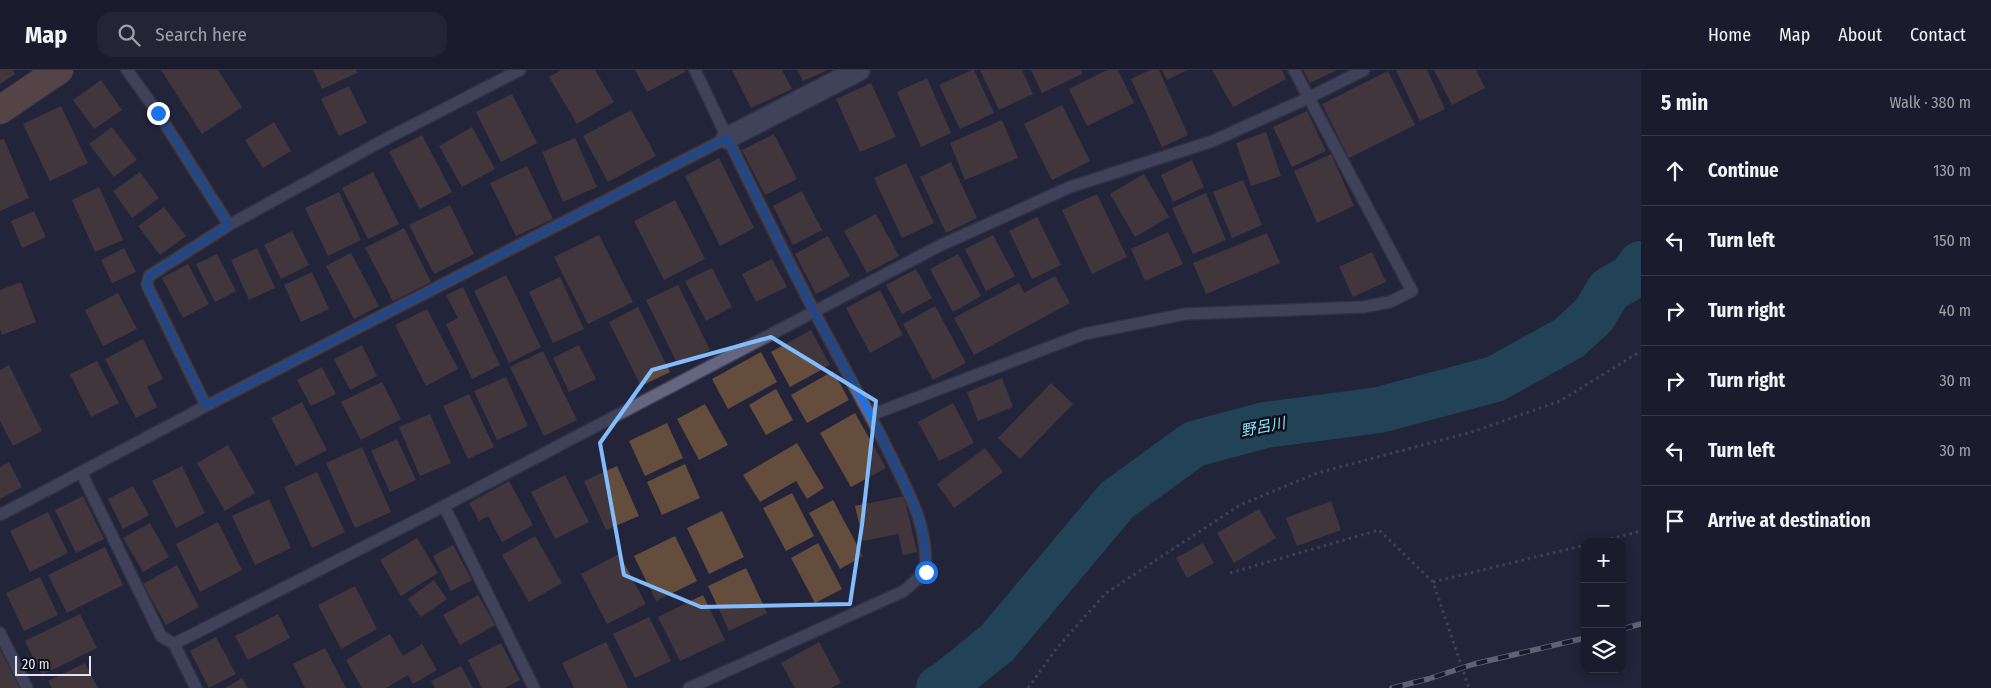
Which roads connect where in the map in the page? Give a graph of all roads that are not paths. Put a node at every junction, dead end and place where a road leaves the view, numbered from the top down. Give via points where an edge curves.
1 (58, 70) edge
2 (128, 70) edge
3 (520, 70) edge
4 (695, 70) edge
5 (859, 70) edge
6 (1294, 70) edge
7 (1364, 70) edge
8 (1308, 98) junction
9 (0, 110) edge
10 (727, 138) junction
11 (229, 225) junction
12 (815, 312) junction
13 (206, 406) junction
14 (871, 415) junction
15 (82, 472) junction
16 (444, 506) junction
17 (0, 515) edge
18 (0, 633) edge
19 (174, 644) junction
20 (27, 688) edge
21 (196, 688) edge
22 (534, 688) edge
23 (689, 688) edge

1 - 9 main road
2 - 11 lane
3 - 11 lane
4 - 10 lane
5 - 10 street
6 - 8 lane
7 - 8 lane
8 - 12 lane via 1213,141 1070,188 940,246
8 - 14 lane via 1412,290 1390,302 1363,307 1186,314 1084,334
10 - 12 lane
10 - 13 lane
11 - 13 lane via 149,276 147,285
12 - 14 lane
12 - 16 lane
13 - 15 lane
14 - 23 lane via 919,517 927,551 926,572 904,591
15 - 17 lane
15 - 19 lane via 161,636
16 - 19 lane
16 - 22 lane
18 - 20 lane
19 - 21 lane

